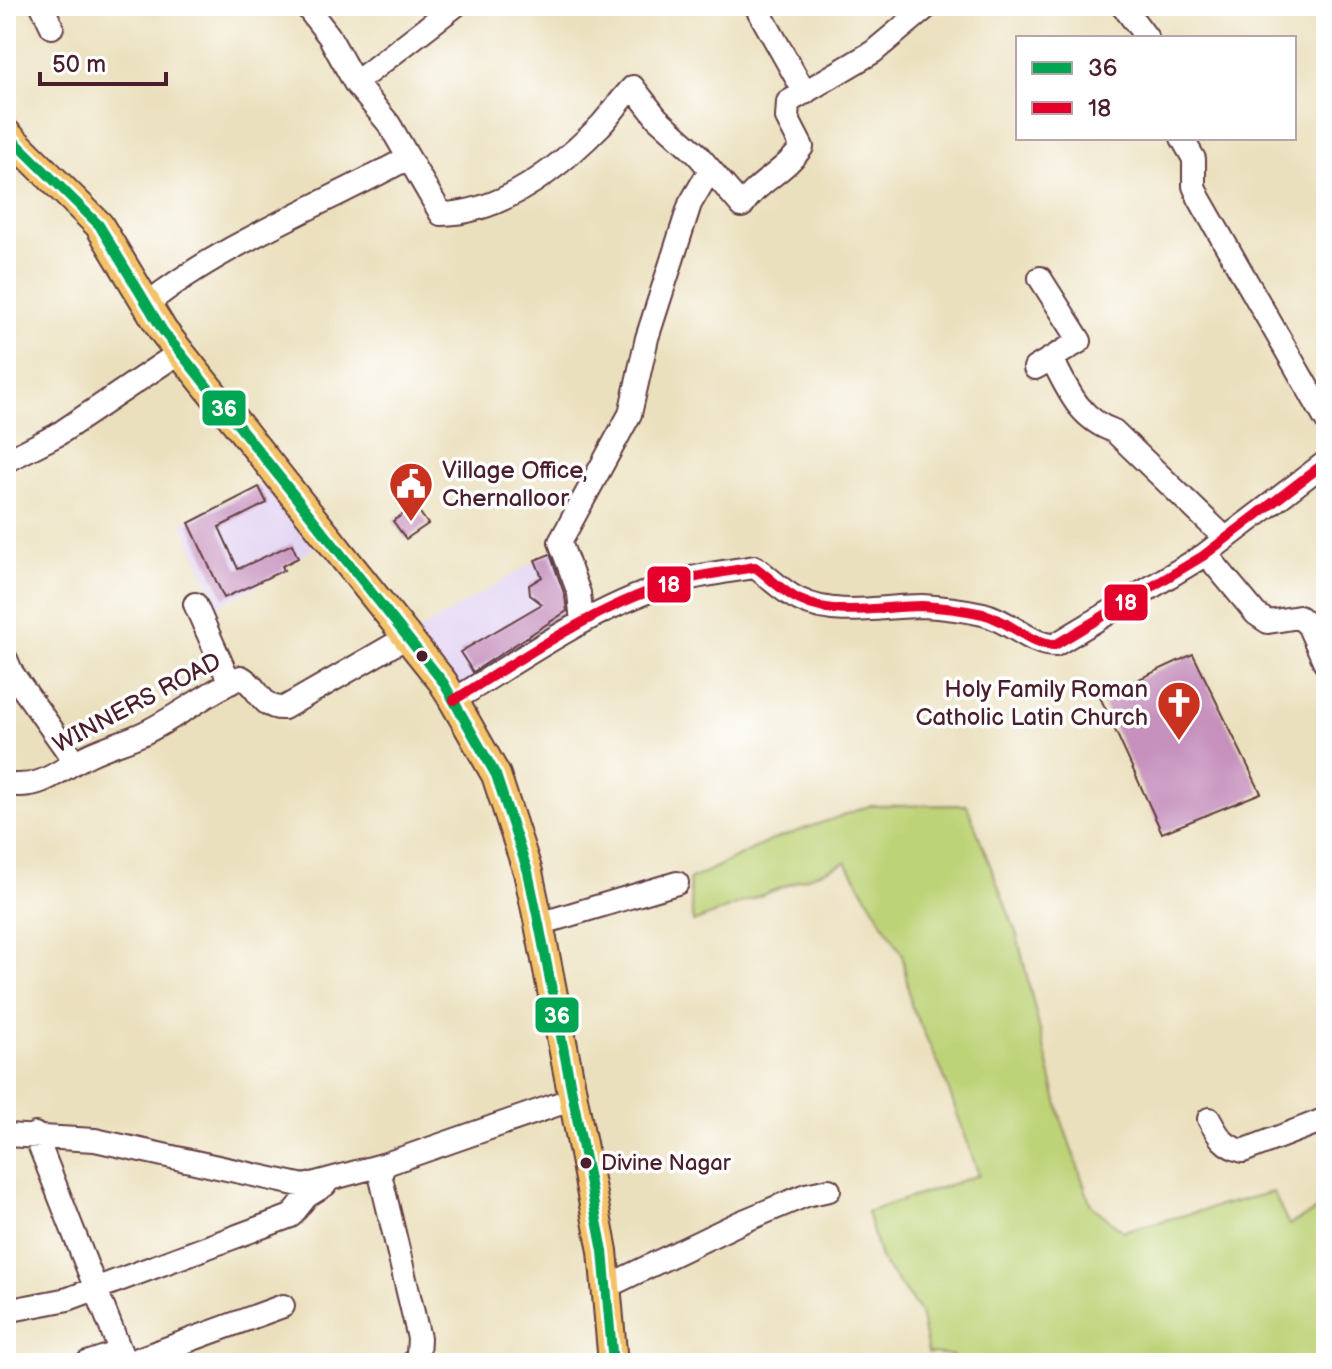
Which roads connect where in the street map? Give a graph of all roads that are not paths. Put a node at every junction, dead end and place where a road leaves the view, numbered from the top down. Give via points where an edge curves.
1 (42, 6) edge
2 (306, 6) edge
3 (455, 6) edge
4 (928, 6) edge
5 (1123, 6) edge
6 (757, 8) dead end
7 (52, 27) dead end
8 (1146, 36) edge
9 (355, 83) junction
10 (805, 93) junction
11 (6, 133) edge
12 (1183, 140) edge
13 (406, 159) junction
14 (710, 170) junction
15 (1040, 278) dead end
16 (147, 304) junction
17 (180, 352) junction
18 (1326, 420) edge
19 (6, 461) edge
20 (1326, 462) edge
21 (1225, 538) junction
22 (1206, 554) junction
23 (195, 604) dead end
24 (582, 622) junction
25 (407, 637) junction
26 (6, 659) edge
27 (1326, 665) edge
28 (230, 683) junction
29 (454, 700) junction
30 (75, 762) junction
31 (6, 784) edge
32 (677, 883) dead end
33 (539, 924) junction
34 (573, 1099) junction
35 (1209, 1119) dead end
36 (1326, 1119) edge
37 (35, 1134) junction
38 (6, 1135) edge
39 (386, 1164) junction
40 (329, 1182) junction
41 (829, 1190) dead end
42 (95, 1286) junction
43 (606, 1287) junction
44 (283, 1306) dead end
45 (6, 1311) edge
46 (124, 1359) edge
47 (417, 1360) edge
48 (87, 1363) edge
49 (613, 1363) edge

1 - 7 street
2 - 9 street
3 - 9 street
4 - 10 street via 873,52
5 - 8 street
6 - 10 street
9 - 13 street via 389,124
10 - 14 street via 788,102 787,118 802,147 742,206
11 - 16 main road via 99,225
12 - 18 street via 1194,159 1199,198
13 - 14 street via 441,214 471,211 555,168 633,87
13 - 16 street via 224,253
14 - 24 street via 690,204 647,338 630,414 560,542 579,593
15 - 21 street via 1080,341 1035,368 1052,359 1077,407 1114,431
16 - 17 main road
17 - 19 street via 72,425
17 - 25 main road
20 - 21 street
21 - 22 street
22 - 24 street via 1055,645 1042,645 1012,624 982,614 922,606 835,608 800,601 755,567 682,580
22 - 27 street via 1256,614 1268,622 1299,617 1308,625
23 - 28 street
24 - 29 street
25 - 28 street, WINNERS ROAD via 284,708 265,703 241,677
25 - 29 main road
26 - 30 street
28 - 30 street, WINNERS ROAD via 144,733
29 - 33 main road via 496,775
30 - 31 street, WINNERS ROAD via 27,787
32 - 33 street
33 - 34 main road
34 - 39 street
34 - 43 main road
35 - 36 street via 1220,1139 1243,1151
37 - 38 street
37 - 40 street via 95,1140 304,1186
37 - 42 street
39 - 40 street
39 - 47 street via 380,1174 381,1190 419,1338
40 - 42 street via 307,1196 291,1216
41 - 43 street via 739,1223
42 - 45 street via 68,1299
42 - 46 street
43 - 49 main road
44 - 46 street
46 - 48 street

